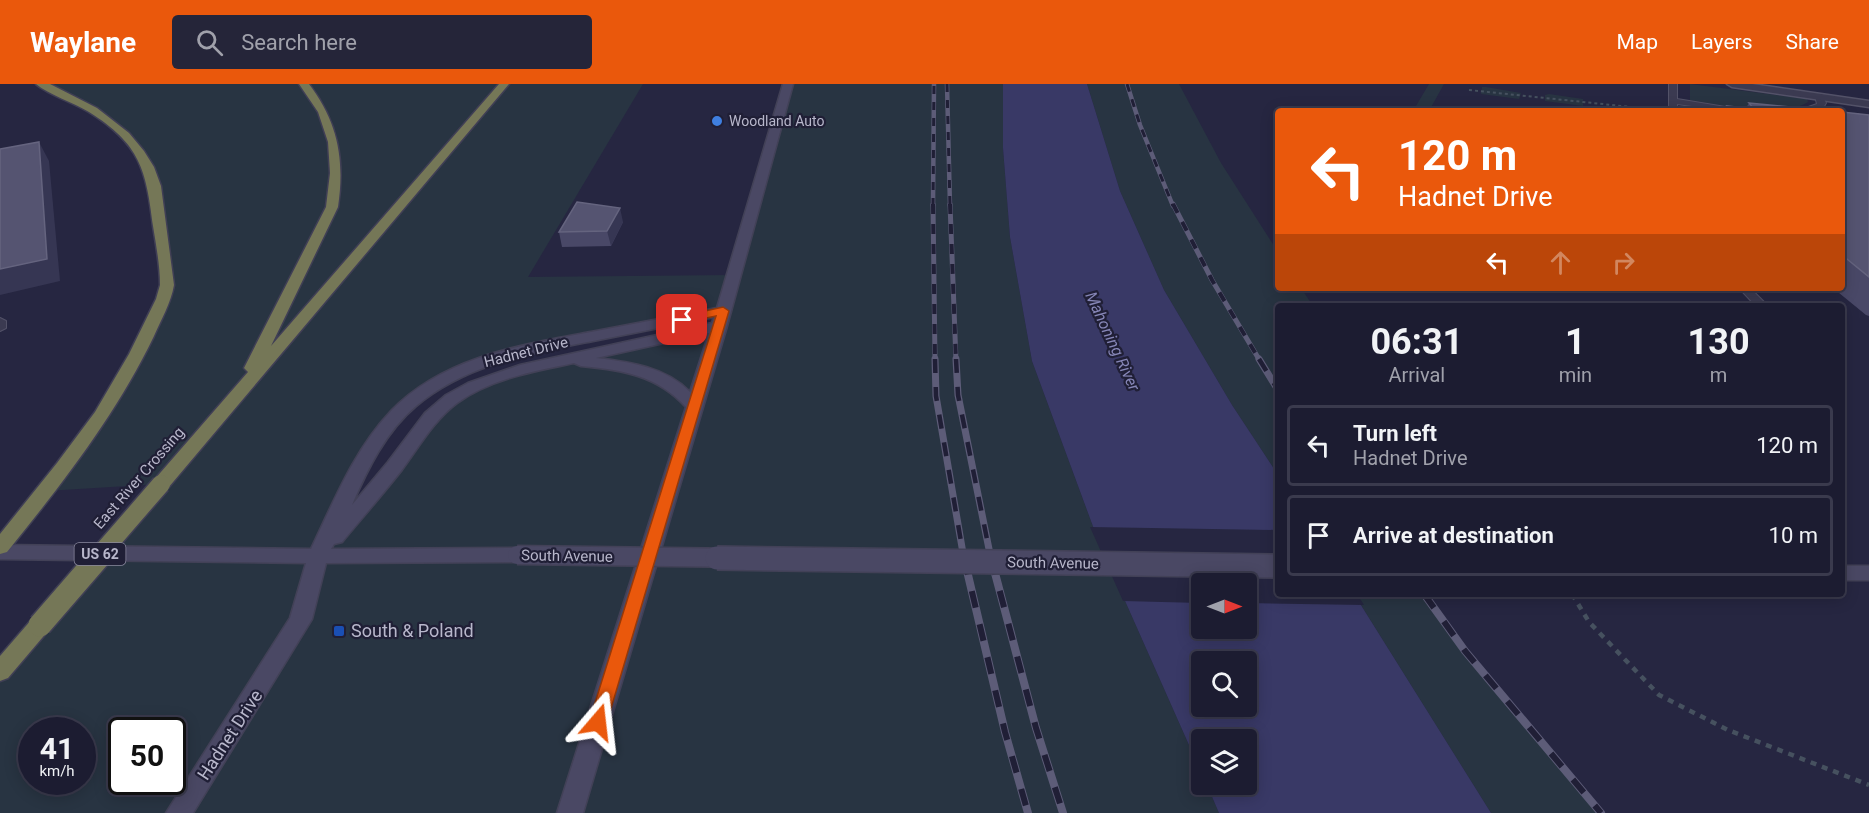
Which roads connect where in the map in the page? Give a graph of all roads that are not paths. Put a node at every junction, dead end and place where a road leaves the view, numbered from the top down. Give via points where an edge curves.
1 (41, 84) edge
2 (304, 84) edge
3 (504, 84) edge
4 (788, 84) edge
5 (1673, 84) edge
6 (1732, 84) edge
7 (1819, 96) junction
8 (1673, 100) junction
9 (1869, 103) edge
10 (1673, 108) edge
11 (1726, 108) edge
12 (1812, 108) edge
13 (1746, 291) edge
14 (1759, 303) edge
15 (721, 318) junction
16 (0, 321) edge
17 (0, 328) edge
18 (567, 359) junction
19 (239, 394) junction
20 (693, 405) junction
21 (0, 550) edge
22 (318, 556) junction
23 (1275, 566) edge
24 (1845, 573) edge
25 (1869, 573) edge
26 (0, 672) edge
27 (179, 813) edge
28 (570, 813) edge

1 - 21 highway via 81,102 112,124 139,153 154,185 167,286 137,358 112,399 71,460
2 - 19 highway via 318,101 332,130 336,152 332,207
3 - 19 highway
4 - 15 main road
5 - 8 lane
6 - 7 street
7 - 9 street
7 - 12 lane via 1820,106
8 - 10 lane
8 - 11 lane
13 - 14 lane
15 - 18 main road, Hadnet Drive
15 - 20 main road
15 - 22 main road, Hadnet Drive via 520,350 456,372 410,402 395,417 360,466
16 - 17 lane
18 - 20 main road via 623,366 654,375 680,388
18 - 22 main road, Hadnet Drive via 491,379 452,399 431,417
19 - 26 highway, East River Crossing / US 62, bridge
20 - 28 main road
21 - 22 main road, South Avenue
22 - 23 main road, South Avenue, bridge via 517,555
22 - 27 main road, Hadnet Drive via 301,619
24 - 25 main road

